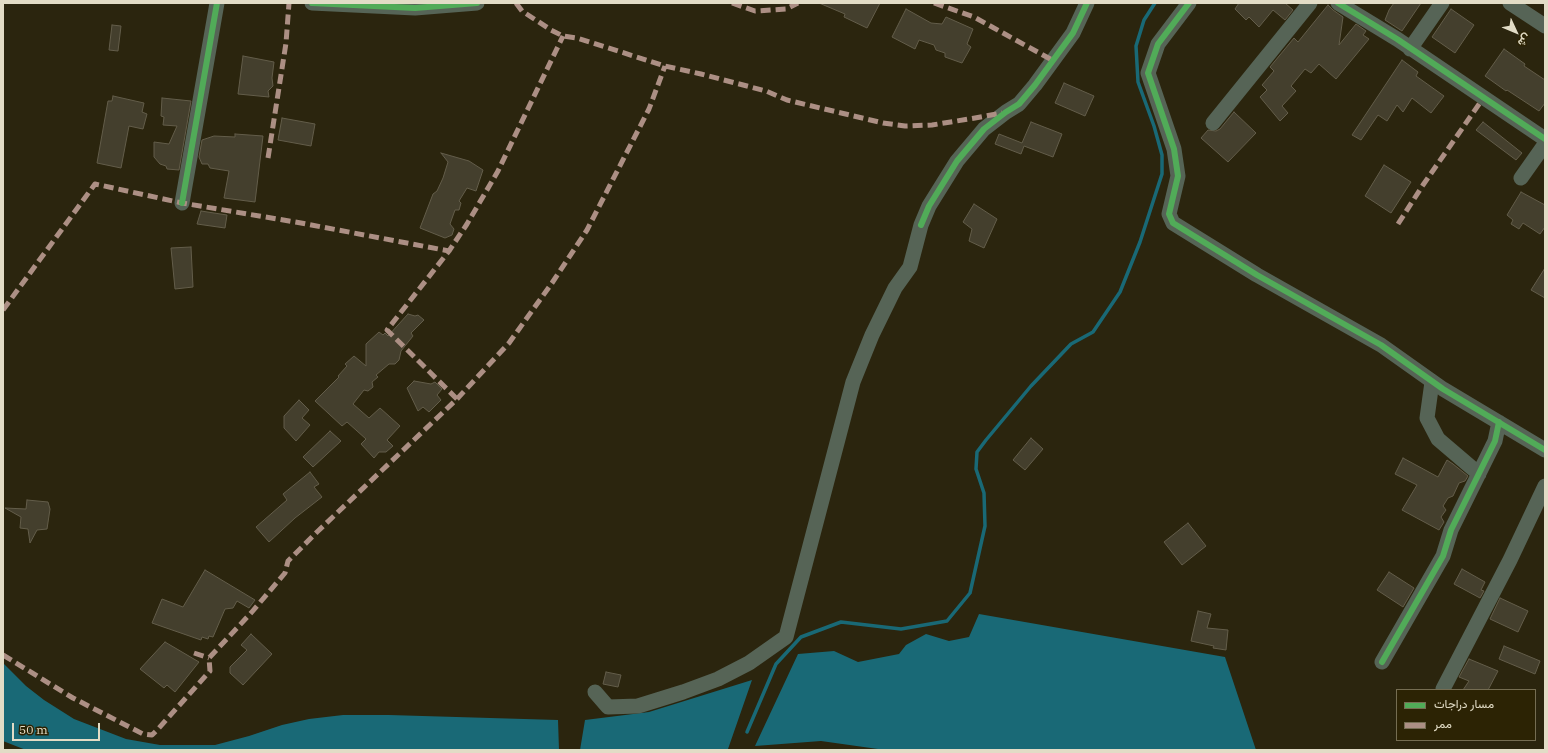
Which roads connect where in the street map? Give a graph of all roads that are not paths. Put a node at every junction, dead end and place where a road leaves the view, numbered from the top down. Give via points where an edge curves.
1 (217, 3) edge
2 (312, 3) edge
3 (476, 3) edge
4 (1087, 3) edge
5 (1189, 3) edge
6 (1310, 3) edge
7 (1338, 3) edge
8 (1442, 3) edge
9 (1510, 3) edge
10 (1545, 26) edge
11 (1410, 48) junction
12 (1213, 122) dead end
13 (1545, 139) edge
14 (1545, 144) edge
15 (1521, 178) dead end
16 (182, 203) dead end
17 (1432, 382) junction
18 (1499, 422) junction
19 (1545, 450) edge
20 (1478, 474) junction
21 (1545, 486) edge
22 (1382, 662) dead end
23 (1443, 689) edge
24 (595, 692) dead end

1 - 16 street
2 - 3 street via 415,8
4 - 24 street via 1073,33 1023,99 984,129 957,162 929,206 910,267 885,308 853,382 786,637 749,663 718,679 638,706 608,707
5 - 17 street via 1158,44 1148,73 1174,148 1178,176 1170,214 1173,222 1257,275 1381,345
6 - 12 street
7 - 11 street
8 - 11 street
9 - 10 street
11 - 13 street
14 - 15 street
17 - 18 street
17 - 20 street via 1427,418 1438,438
18 - 19 street
18 - 20 street via 1495,441
20 - 22 street via 1451,530 1443,556
21 - 23 street

